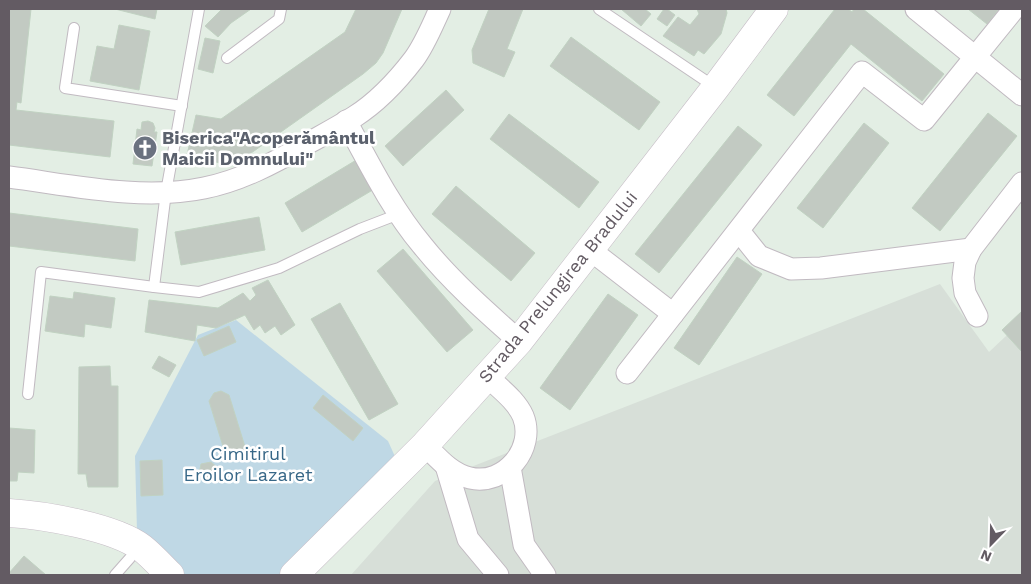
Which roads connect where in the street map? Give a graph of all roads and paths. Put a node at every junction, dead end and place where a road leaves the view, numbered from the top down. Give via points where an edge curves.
1 (199, 9) edge
2 (281, 9) edge
3 (440, 9) edge
4 (599, 9) edge
5 (916, 9) edge
6 (1014, 9) edge
7 (765, 14) edge
8 (74, 28) dead end
9 (976, 56) junction
10 (227, 58) dead end
11 (716, 87) junction
12 (1022, 95) edge
13 (182, 106) junction
14 (346, 121) junction
15 (9, 177) edge
16 (1021, 189) edge
17 (166, 192) junction
18 (399, 214) junction
19 (739, 231) junction
20 (589, 250) junction
21 (968, 255) junction
22 (154, 287) junction
23 (673, 314) junction
24 (977, 316) dead end
25 (519, 341) junction
26 (627, 373) dead end
27 (487, 376) junction
28 (28, 394) dead end
29 (425, 445) junction
30 (446, 466) junction
31 (510, 467) junction
32 (9, 513) edge
33 (81, 525) junction
34 (130, 570) edge
35 (170, 575) edge
36 (294, 575) edge
37 (498, 575) edge
38 (545, 575) edge

1 - 13 lane
2 - 10 lane via 279,19
3 - 14 street via 415,58 402,74 356,116
4 - 11 lane
5 - 9 street
6 - 9 street
7 - 11 street, Strada Prelungirea Bradului
8 - 13 lane via 65,88
9 - 12 street
9 - 19 street via 924,120 862,72
11 - 20 street, Strada Prelungirea Bradului
13 - 17 lane
14 - 17 street via 285,157 242,177 204,188
14 - 18 street
15 - 17 street via 121,192
16 - 21 street
17 - 22 lane
18 - 22 lane via 270,271 199,292
18 - 25 street via 421,245 457,284
19 - 21 street via 759,256 791,269
19 - 23 street
20 - 23 street
20 - 25 street, Strada Prelungirea Bradului
21 - 24 street via 963,278 965,293
22 - 28 lane via 41,272
23 - 26 street
25 - 27 street, Strada Prelungirea Bradului
27 - 29 street, Strada Prelungirea Bradului
27 - 31 street via 516,404 523,416 524,444
29 - 30 street
29 - 36 street, Strada Prelungirea Bradului
30 - 31 street via 471,479 485,479
30 - 37 street via 468,540
31 - 38 street via 524,545
32 - 33 street via 49,517
33 - 34 street via 105,540
33 - 35 street via 125,538 142,548

